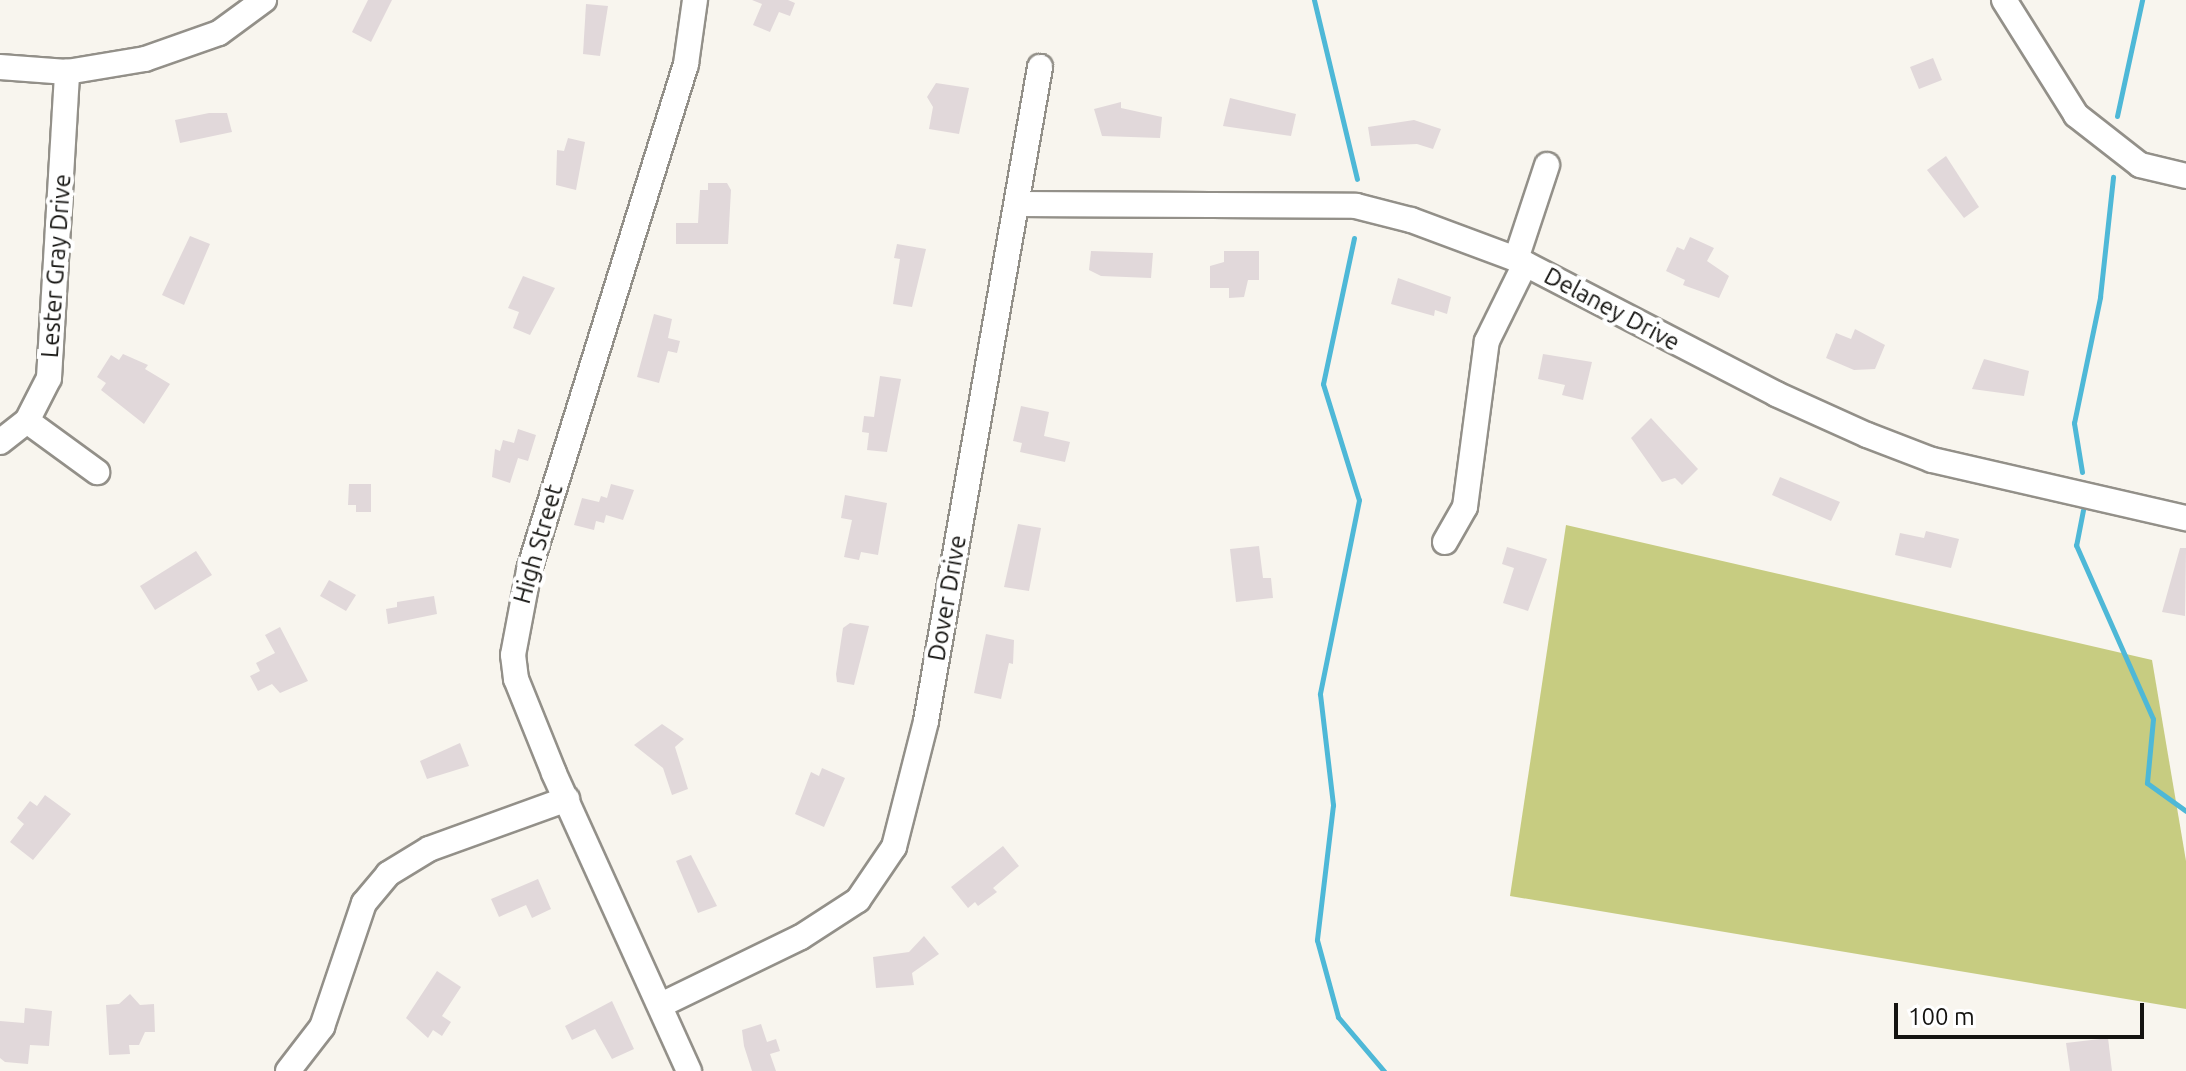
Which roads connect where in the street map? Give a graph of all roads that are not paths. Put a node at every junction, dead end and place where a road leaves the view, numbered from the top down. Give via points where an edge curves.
1 (264, 0) edge
2 (695, 0) edge
3 (2004, 0) edge
4 (0, 67) edge
5 (1040, 67) dead end
6 (67, 72) junction
7 (1547, 165) dead end
8 (2186, 176) edge
9 (1017, 204) junction
10 (1521, 261) junction
11 (27, 421) junction
12 (0, 442) edge
13 (97, 472) dead end
14 (2186, 518) edge
15 (1445, 542) dead end
16 (567, 799) junction
17 (663, 1004) junction
18 (288, 1071) edge
19 (689, 1071) edge

1 - 6 street via 219,33 194,43 145,59
2 - 16 street, High Street via 686,64 513,634 516,679
3 - 8 street via 2076,115 2140,165
4 - 6 street
5 - 9 street, Dover Drive
6 - 11 street, Lester Gray Drive via 54,341 49,378
7 - 10 street
9 - 10 street, Delaney Drive via 1356,206
9 - 17 street, Dover Drive via 926,721 894,847 858,900 801,937
10 - 14 street, Delaney Drive via 1776,394 1880,440 1932,460
10 - 15 street via 1487,341 1465,507
11 - 12 street, Lester Gray Drive
11 - 13 street
16 - 17 street, High Street
16 - 18 street via 429,849 388,874 364,903 322,1027
17 - 19 street, High Street

